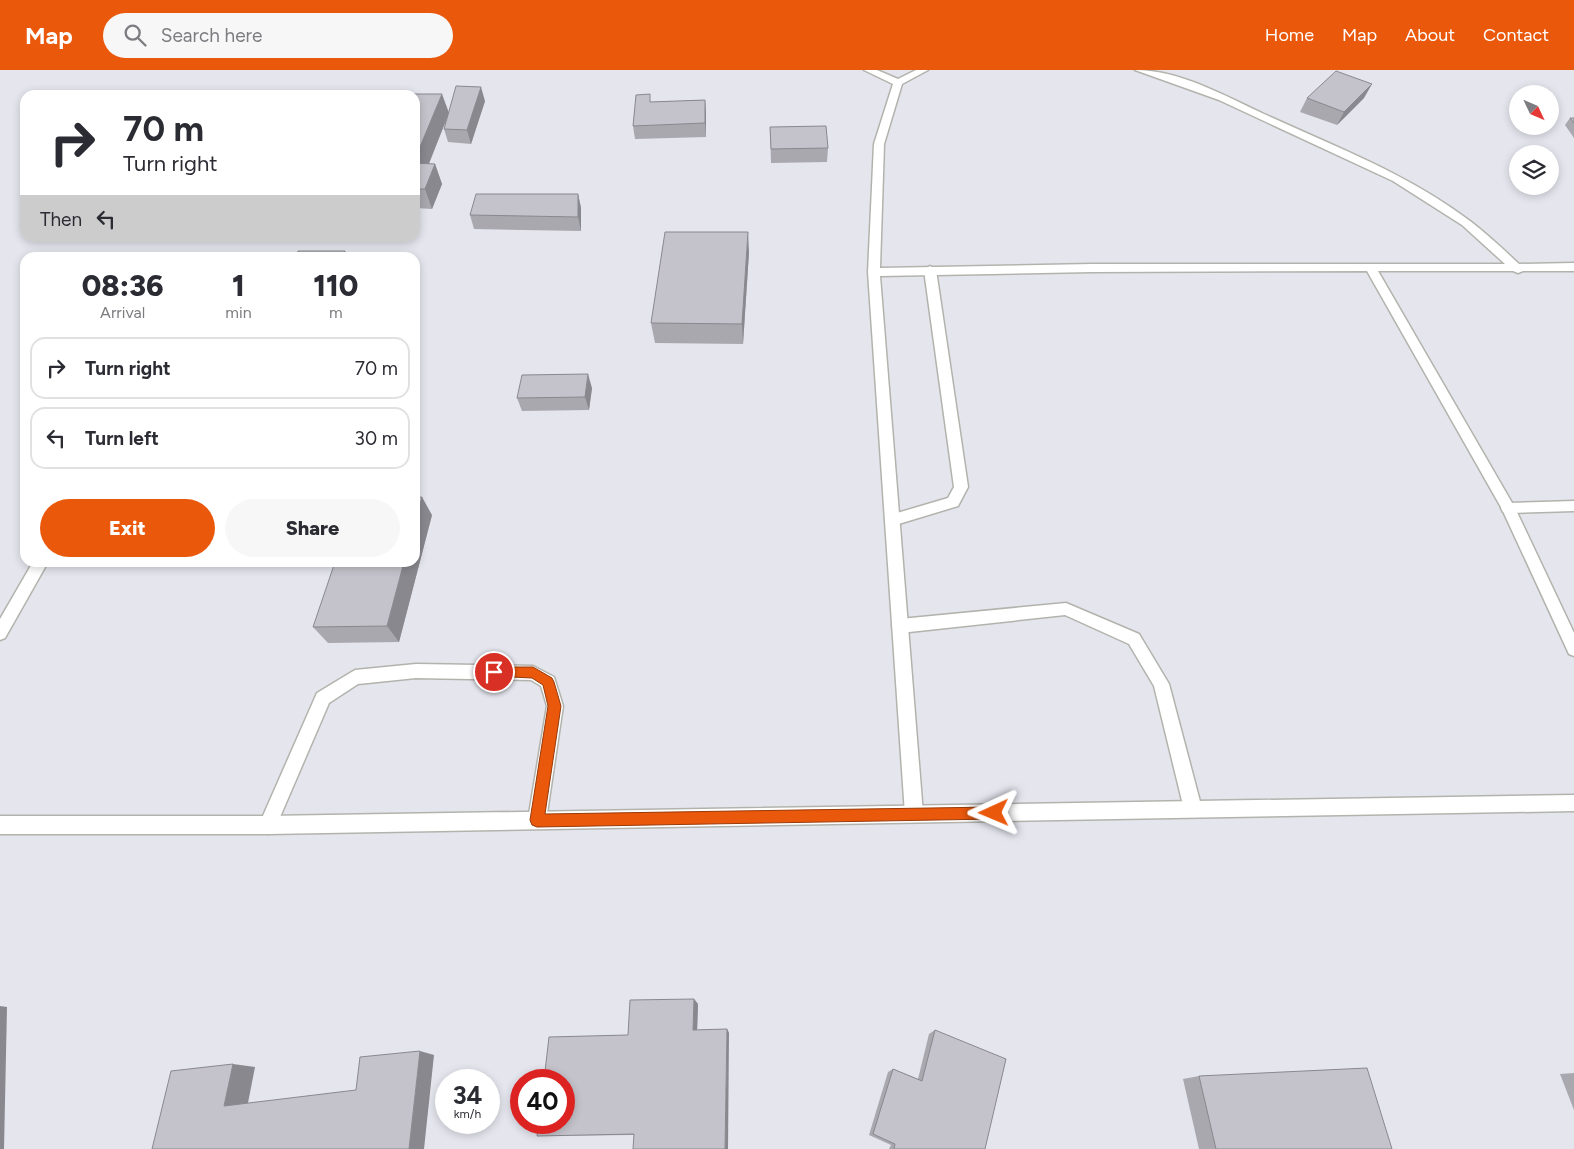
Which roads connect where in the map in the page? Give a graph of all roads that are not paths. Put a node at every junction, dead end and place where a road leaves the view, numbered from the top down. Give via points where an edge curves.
1 (869, 70) edge
2 (923, 70) edge
3 (1140, 70) edge
4 (898, 83) junction
5 (1518, 268) junction
6 (1574, 268) edge
7 (1371, 269) junction
8 (930, 270) junction
9 (874, 272) junction
10 (1574, 506) edge
11 (1508, 508) junction
12 (892, 520) junction
13 (38, 567) edge
14 (900, 626) junction
15 (0, 633) edge
16 (1574, 649) edge
17 (1574, 803) edge
18 (1193, 810) junction
19 (914, 814) junction
20 (537, 820) junction
21 (0, 825) edge
22 (268, 825) junction

1 - 4 street
2 - 4 street
3 - 5 street via 1222,98 1397,179 1466,223
4 - 9 street via 879,144
5 - 6 street
5 - 7 street
7 - 8 street
7 - 11 street
8 - 9 street
8 - 12 street via 960,487 953,502
9 - 12 street
10 - 11 street
11 - 16 street
12 - 14 street
13 - 15 street
14 - 18 street via 1066,609 1134,639 1161,684
14 - 19 street
17 - 18 street
18 - 19 street
19 - 20 street
20 - 22 street
20 - 22 street via 554,706 548,682 533,673 416,671 355,677 323,698
21 - 22 street

